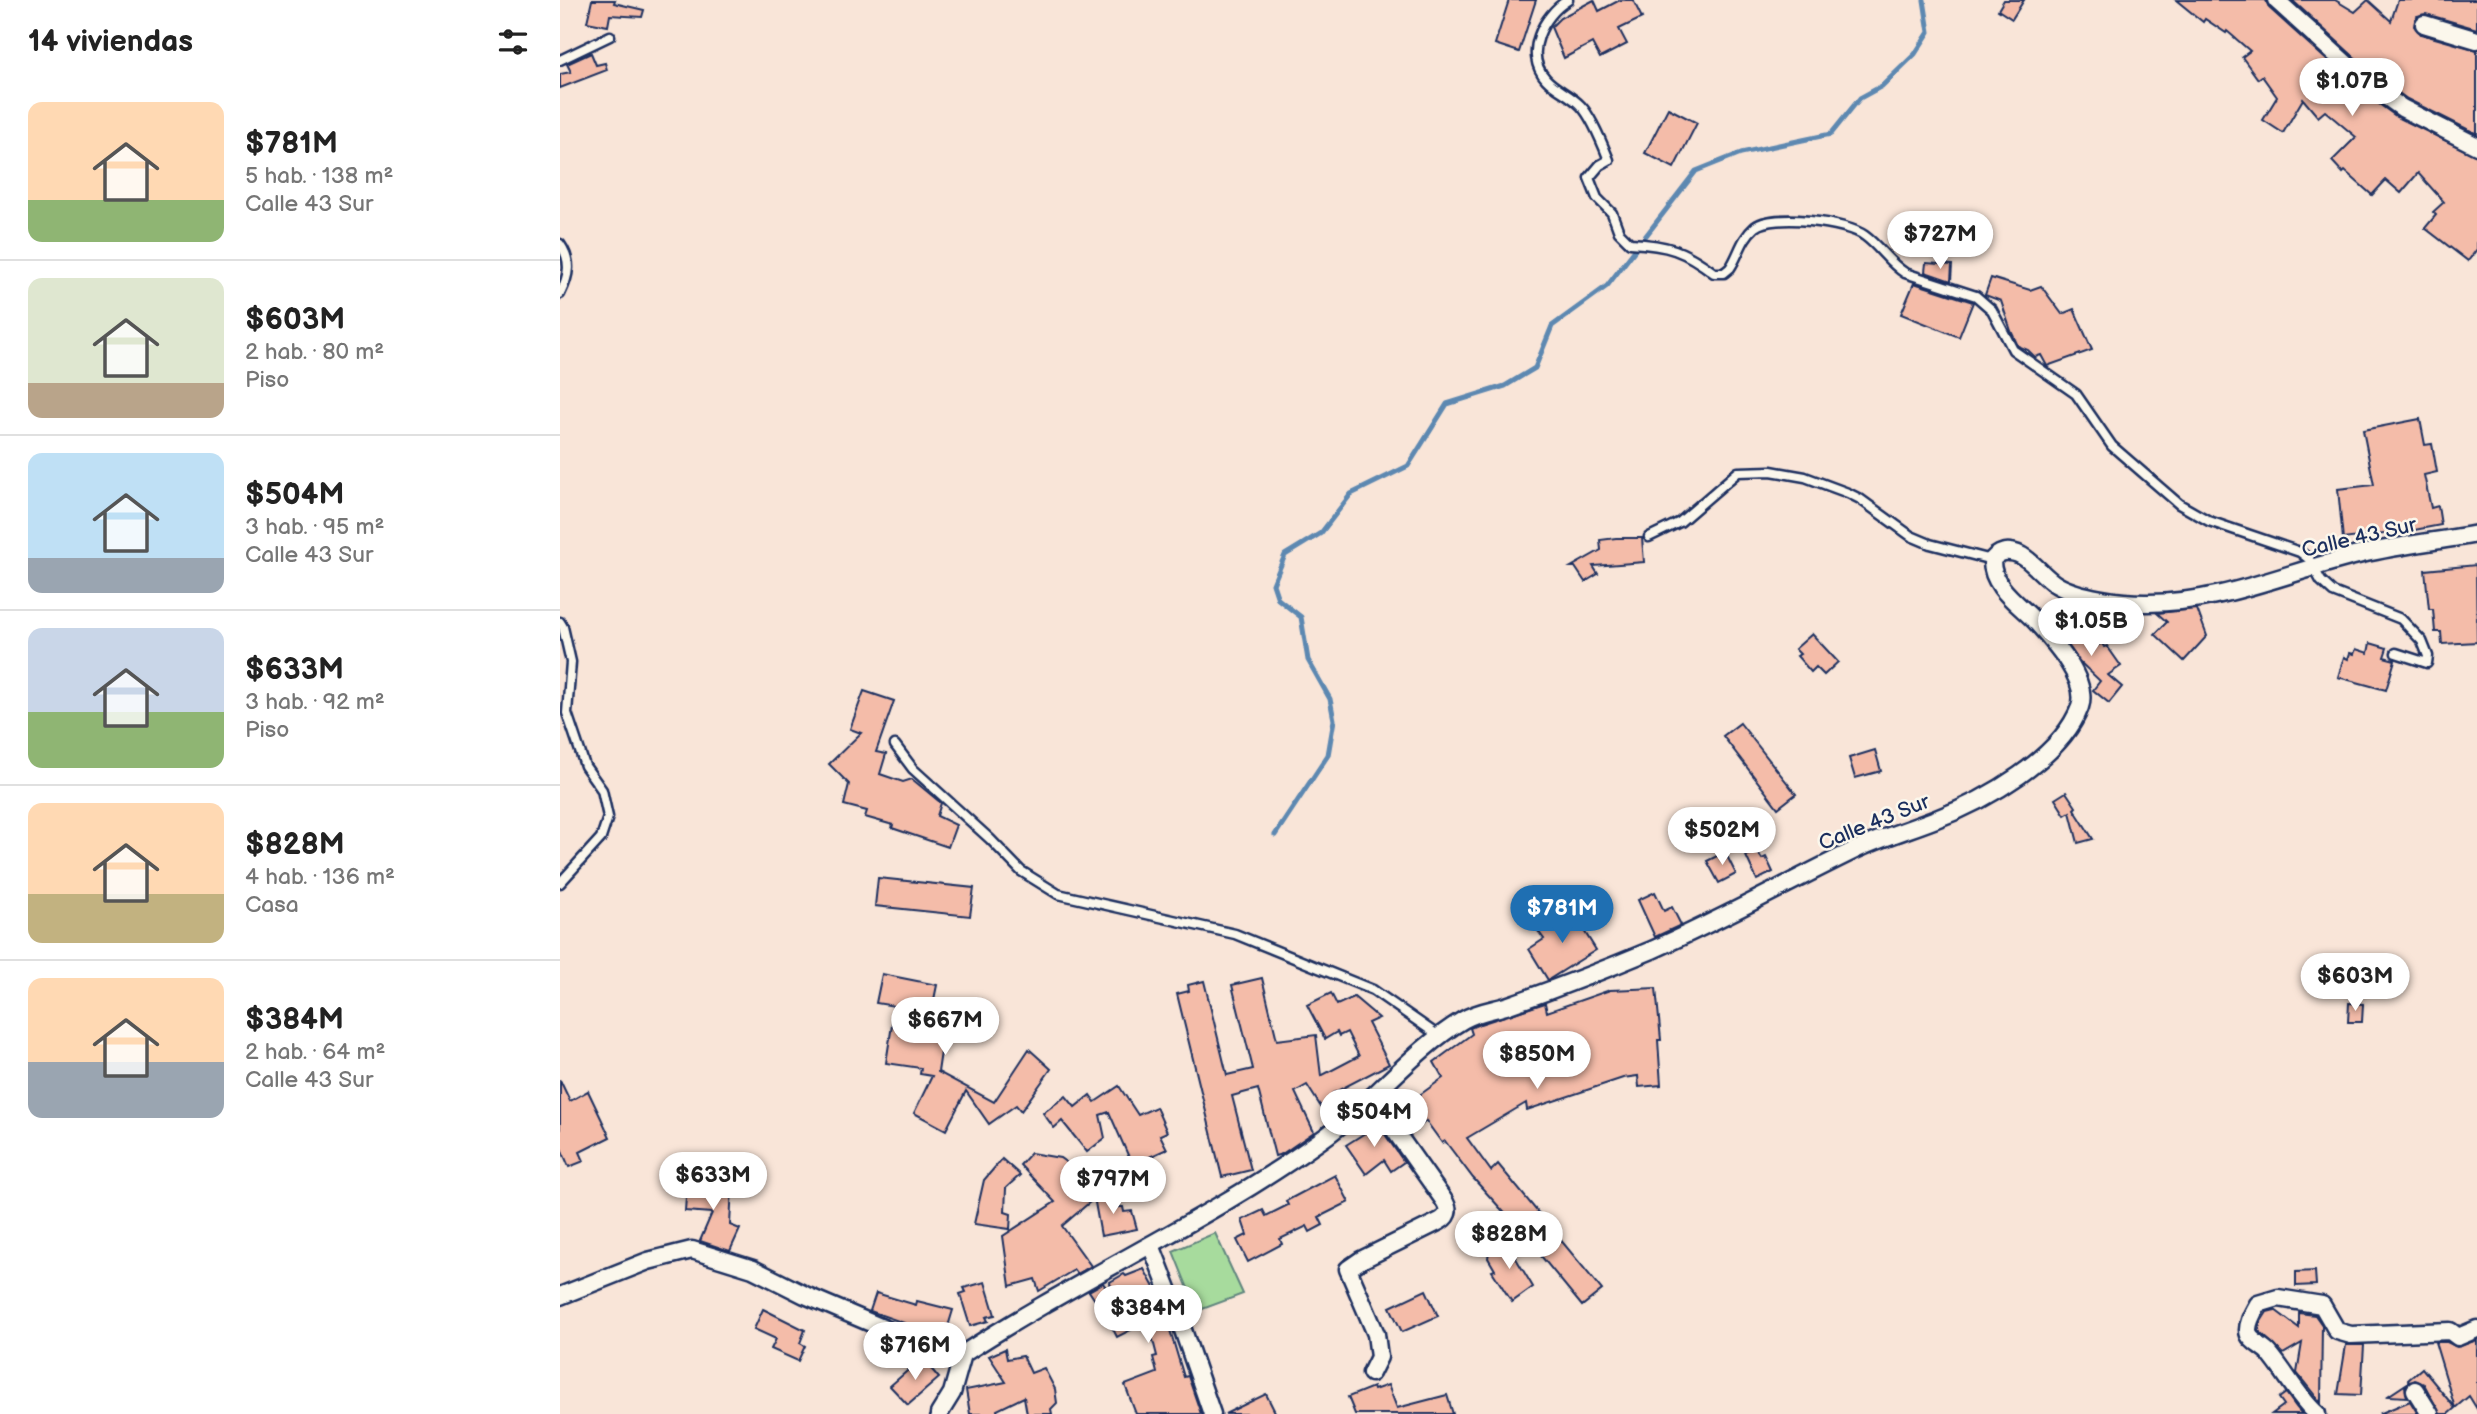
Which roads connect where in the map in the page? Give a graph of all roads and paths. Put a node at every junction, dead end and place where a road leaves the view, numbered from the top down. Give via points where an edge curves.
1 (1568, 0) edge
2 (2276, 0) edge
3 (2424, 24) dead end
4 (610, 36) dead end
5 (2477, 40) edge
6 (560, 60) edge
7 (2477, 146) edge
8 (560, 244) edge
9 (560, 294) edge
10 (2477, 534) edge
11 (1649, 537) dead end
12 (1992, 560) junction
13 (2313, 568) junction
14 (560, 622) edge
15 (2396, 653) dead end
16 (895, 745) dead end
17 (560, 883) edge
18 (1439, 1036) junction
19 (1371, 1097) junction
20 (1151, 1245) junction
21 (560, 1296) edge
22 (2477, 1329) edge
23 (963, 1354) junction
24 (1371, 1373) dead end
25 (2415, 1390) dead end
26 (939, 1414) edge
27 (1212, 1414) edge
28 (2317, 1414) edge
29 (2430, 1414) edge

1 - 13 lane via 1548,16 1539,34 1536,58 1548,82 1582,107 1602,144 1609,160 1589,178 1597,198 1630,243 1659,244 1719,273 1730,268 1741,244 1763,222 1825,224 1864,235 1905,273 1976,296 1992,310 2012,350 2076,394 2112,446 2179,504 2209,521 2300,552
2 - 7 street via 2367,83 2402,108
3 - 5 street
4 - 6 lane
8 - 9 lane via 570,267
10 - 13 street, Calle 43 Sur via 2361,554
11 - 12 lane via 1680,522 1738,472 1771,471 1805,477 1860,499 1911,536 1930,544
12 - 13 street, Calle 43 Sur via 2009,551 2058,586 2143,604 2203,598
12 - 18 street, Calle 43 Sur via 1996,581 2038,624 2080,683 2082,703 2070,726 2039,761 2002,787 1940,818 1874,840 1653,949 1466,1018
13 - 15 lane via 2333,592 2402,619 2422,641 2427,663
14 - 17 lane via 572,662 567,713 585,766 602,790 608,817 601,838
16 - 18 lane via 913,769 1021,871 1058,894 1235,934 1373,990
18 - 19 street, Calle 43 Sur
19 - 20 street, Calle 43 Sur via 1324,1139
19 - 24 street via 1448,1211 1440,1221 1348,1269 1376,1334 1379,1357
20 - 23 street, Calle 43 Sur via 1018,1318
20 - 27 street
21 - 23 street via 648,1261 692,1250 753,1269 911,1340
22 - 28 street via 2458,1337 2450,1331 2351,1335 2337,1331 2322,1305 2278,1298 2258,1304 2249,1335 2268,1351
23 - 26 street via 952,1393
25 - 29 street

